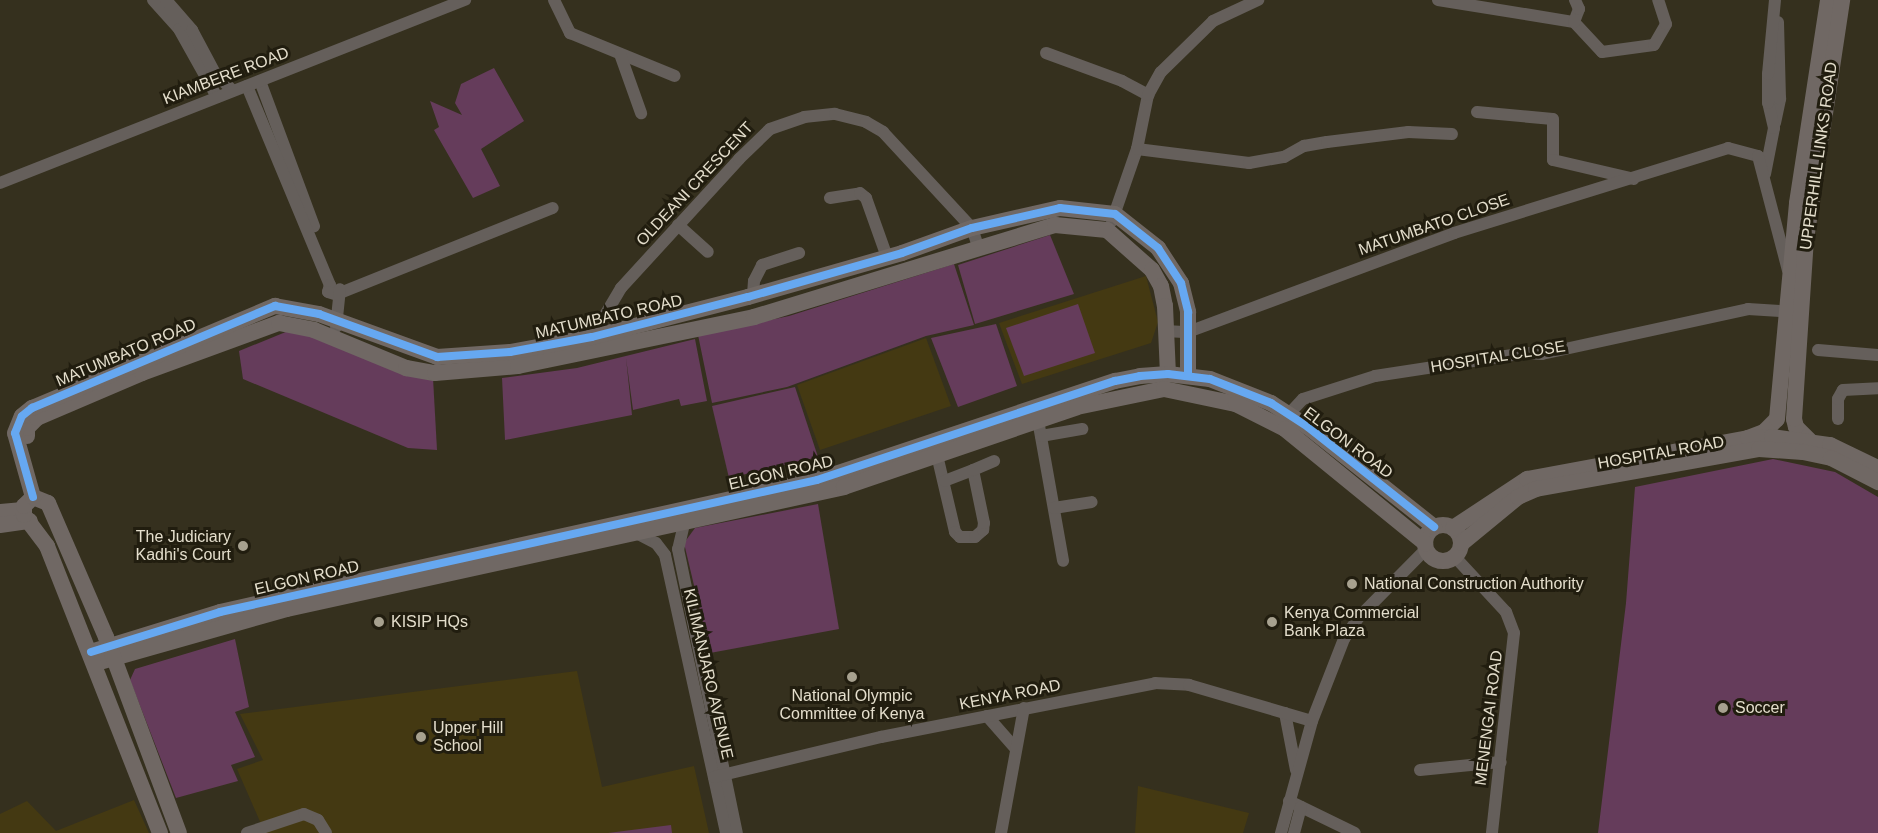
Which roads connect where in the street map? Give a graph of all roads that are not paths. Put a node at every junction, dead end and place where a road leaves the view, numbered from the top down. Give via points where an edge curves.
1 (153, 0) edge
2 (166, 0) edge
3 (465, 0) edge
4 (554, 0) edge
5 (1258, 0) edge
6 (1438, 0) edge
7 (1575, 0) edge
8 (1658, 0) edge
9 (1828, 0) edge
10 (1842, 0) edge
11 (1775, 1) edge
12 (441, 4) edge
13 (1574, 22) junction
14 (1046, 53) dead end
15 (620, 54) junction
16 (675, 76) dead end
17 (260, 81) junction
18 (247, 86) junction
19 (233, 90) junction
20 (1148, 95) junction
21 (217, 97) junction
22 (1477, 112) dead end
23 (641, 113) dead end
24 (1452, 134) dead end
25 (1137, 149) junction
26 (1766, 174) junction
27 (1636, 179) junction
28 (0, 183) edge
29 (830, 198) dead end
30 (553, 207) dead end
31 (1115, 214) junction
32 (1006, 220) junction
33 (678, 225) junction
34 (972, 228) junction
35 (1107, 230) junction
36 (1012, 238) junction
37 (979, 249) junction
38 (708, 252) dead end
39 (799, 253) dead end
40 (882, 258) junction
41 (1790, 276) junction
42 (884, 278) junction
43 (803, 281) junction
44 (335, 290) junction
45 (751, 296) junction
46 (808, 300) junction
47 (1794, 312) junction
48 (319, 314) junction
49 (754, 316) junction
50 (335, 329) junction
51 (314, 330) junction
52 (1166, 331) junction
53 (1188, 332) junction
54 (592, 336) junction
55 (199, 344) junction
56 (1818, 350) dead end
57 (1878, 355) edge
58 (436, 365) junction
59 (1168, 374) junction
60 (1188, 376) junction
61 (1878, 388) edge
62 (1288, 415) junction
63 (1838, 419) dead end
64 (1040, 428) junction
65 (1082, 429) dead end
66 (1748, 438) junction
67 (1810, 441) junction
68 (937, 455) junction
69 (994, 461) dead end
70 (1878, 468) edge
71 (973, 470) junction
72 (945, 481) junction
73 (1878, 482) edge
74 (1092, 502) dead end
75 (1054, 508) junction
76 (35, 510) junction
77 (0, 512) edge
78 (684, 524) junction
79 (0, 525) edge
80 (1434, 527) junction
81 (638, 534) junction
82 (1457, 543) junction
83 (1426, 546) junction
84 (1063, 561) dead end
85 (111, 653) junction
86 (93, 658) junction
87 (1024, 708) junction
88 (1285, 713) junction
89 (987, 716) junction
90 (1312, 721) junction
91 (1016, 749) junction
92 (1501, 762) junction
93 (1420, 770) dead end
94 (1297, 775) junction
95 (719, 776) junction
96 (1289, 801) junction
97 (1301, 807) junction
98 (160, 833) edge
99 (179, 833) edge
100 (246, 833) edge
101 (326, 833) edge
102 (726, 833) edge
103 (737, 833) edge
104 (1001, 833) edge
105 (1281, 833) edge
106 (1294, 833) edge
107 (1355, 833) edge
108 (1492, 833) edge

1 - 21 street via 179,29
2 - 19 street via 192,30 215,73
3 - 12 street, KIAMBERE ROAD
4 - 15 street via 570,33
5 - 20 street via 1204,27 1161,72
6 - 13 street
7 - 13 street via 1579,9
8 - 13 street via 1666,24 1654,45 1602,52
9 - 41 street, UPPERHILL LINKS ROAD via 1809,106
10 - 47 street, UPPERHILL LINKS ROAD
11 - 26 street via 1768,74 1768,103 1774,128
12 - 17 street, KIAMBERE ROAD
14 - 20 street via 1122,81
15 - 16 street
15 - 23 street
17 - 18 street, KIAMBERE ROAD
17 - 44 street
18 - 19 street, KIAMBERE ROAD
18 - 44 street
19 - 21 street, KIAMBERE ROAD
20 - 25 street
21 - 28 street, KIAMBERE ROAD
22 - 27 street via 1553,119 1553,160
24 - 25 street via 1408,132 1327,142 1304,146 1284,157 1249,163
25 - 31 street
26 - 27 street, MATUMBATO CLOSE via 1758,156 1741,149 1715,151
26 - 41 street
27 - 53 street, MATUMBATO CLOSE via 1454,232
29 - 40 street via 860,193 866,198
30 - 44 street
31 - 32 street, MATUMBATO ROAD via 1060,208
31 - 35 street
31 - 53 street via 1158,248 1181,283
32 - 34 street, MATUMBATO ROAD
32 - 36 street
33 - 34 street, OLDEANI CRESCENT via 770,129 804,117 835,114 883,132
33 - 38 street
33 - 54 street, OLDEANI CRESCENT via 621,288
34 - 37 street, OLDEANI CRESCENT
34 - 40 street, MATUMBATO ROAD
35 - 36 street, MATUMBATO ROAD via 1055,225
35 - 52 street via 1152,270 1161,286
36 - 37 street, MATUMBATO ROAD
37 - 42 street, MATUMBATO ROAD
39 - 45 street via 762,265
40 - 42 street
40 - 43 street, MATUMBATO ROAD
41 - 47 street, UPPERHILL LINKS ROAD
42 - 46 street, MATUMBATO ROAD
43 - 45 street, MATUMBATO ROAD
43 - 46 street
44 - 48 street
44 - 50 street
45 - 49 street
45 - 54 street, MATUMBATO ROAD
46 - 49 street, MATUMBATO ROAD
47 - 62 street, HOSPITAL CLOSE via 1748,309 1542,354 1525,353 1359,379 1303,399
47 - 66 street via 1777,419 1764,432
47 - 67 street via 1794,419 1796,428
48 - 50 street, MATUMBATO ROAD
48 - 51 street
48 - 55 street, MATUMBATO ROAD via 275,306
49 - 58 street, MATUMBATO ROAD via 518,366
50 - 51 street, MATUMBATO ROAD
50 - 58 street, MATUMBATO ROAD via 406,368
51 - 55 street, MATUMBATO ROAD via 279,323
52 - 53 street, MATUMBATO CLOSE
52 - 59 street
53 - 60 street
54 - 58 street, MATUMBATO ROAD
55 - 76 street, MATUMBATO ROAD via 31,423 27,437
56 - 57 street
59 - 60 street, ELGON ROAD
59 - 85 street, ELGON ROAD via 1115,381 817,480 220,612
60 - 62 street, ELGON ROAD via 1241,390
61 - 63 street via 1843,390 1838,399
62 - 80 street, ELGON ROAD
64 - 65 street
64 - 68 street, ELGON ROAD
64 - 75 street
64 - 83 street, ELGON ROAD via 1114,397 1164,389 1236,404 1304,443
66 - 67 street, HOSPITAL ROAD
66 - 82 street, HOSPITAL ROAD via 1527,479
67 - 70 street, HOSPITAL ROAD via 1830,445
68 - 72 street
68 - 78 street, ELGON ROAD via 844,487
69 - 71 street
71 - 72 street
71 - 72 street via 984,523 975,537 960,537 955,532
73 - 82 street, HOSPITAL ROAD via 1831,458 1759,449 1536,489 1518,497
74 - 75 street
75 - 84 street
76 - 77 street
76 - 79 street
76 - 85 street
76 - 86 street
78 - 81 street, ELGON ROAD
78 - 95 street, KILIMANJARO AVENUE via 678,549
80 - 82 street
80 - 83 street
81 - 85 street, ELGON ROAD via 286,609
81 - 95 street, KILIMANJARO AVENUE via 656,543 665,555
82 - 83 street, ELGON ROAD via 1438,561
82 - 92 street, MENENGAI ROAD via 1506,612 1514,633
83 - 90 street via 1351,627
85 - 86 street, ELGON ROAD
85 - 99 street
86 - 98 street
87 - 88 street, KENYA ROAD via 1155,683 1189,685
87 - 89 street, KENYA ROAD
87 - 91 street
88 - 90 street, KENYA ROAD
88 - 94 street
89 - 91 street
89 - 95 street, KENYA ROAD
90 - 94 street
91 - 104 street
92 - 93 street
92 - 108 street, MENENGAI ROAD
94 - 96 street
95 - 102 street, KILIMANJARO AVENUE
95 - 103 street, KILIMANJARO AVENUE
96 - 97 street
96 - 105 street
97 - 106 street
97 - 107 street
100 - 101 street via 304,814 318,820

